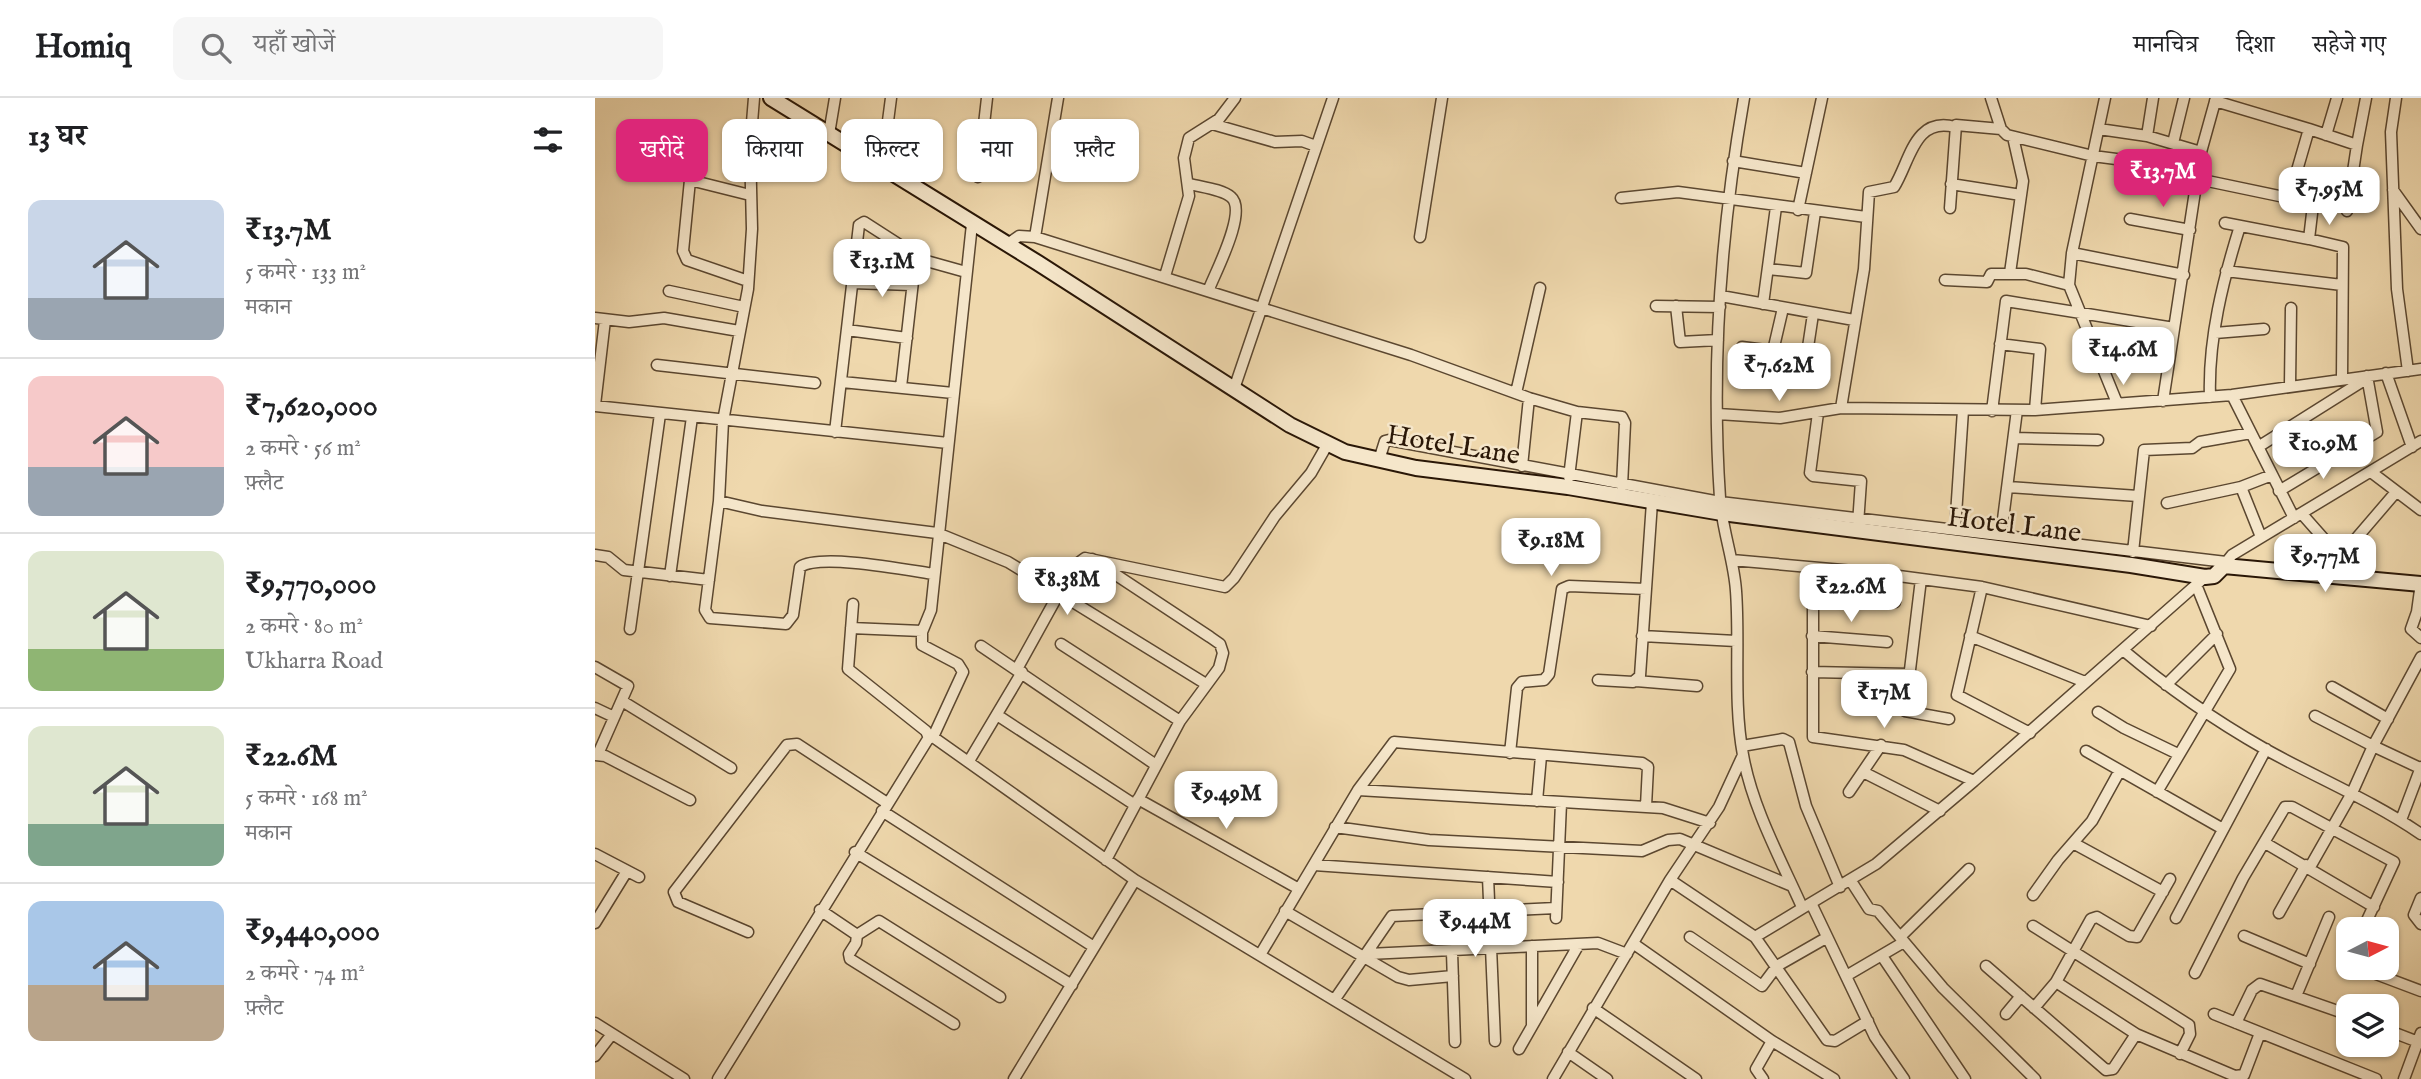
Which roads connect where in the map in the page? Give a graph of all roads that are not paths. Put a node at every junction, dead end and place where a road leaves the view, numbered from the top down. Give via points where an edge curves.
1 (754, 98) edge
2 (771, 98) edge
3 (835, 98) edge
4 (891, 98) edge
5 (987, 98) edge
6 (1058, 98) edge
7 (1235, 98) edge
8 (1333, 98) edge
9 (1441, 98) edge
10 (1744, 98) edge
11 (1822, 98) edge
12 (1991, 98) edge
13 (2105, 98) edge
14 (2153, 98) edge
15 (2185, 98) edge
16 (2337, 98) edge
17 (2366, 98) edge
18 (2396, 98) edge
19 (2215, 100) edge
20 (888, 119) edge
21 (985, 119) edge
22 (1212, 124) junction
23 (1955, 127) junction
24 (831, 128) junction
25 (2001, 129) junction
26 (2309, 129) junction
27 (2099, 130) junction
28 (841, 133) edge
29 (2326, 135) junction
30 (2147, 136) junction
31 (2013, 137) junction
32 (2173, 143) junction
33 (2357, 145) junction
34 (1316, 146) junction
35 (2201, 152) junction
36 (2093, 156) junction
37 (1733, 161) junction
38 (2170, 166) dead end
39 (1806, 173) junction
40 (2197, 179) junction
41 (919, 182) edge
42 (1190, 184) junction
43 (1951, 184) junction
44 (2393, 190) junction
45 (750, 195) junction
46 (2021, 195) junction
47 (1621, 198) dead end
48 (2289, 198) junction
49 (1729, 200) junction
50 (1776, 206) junction
51 (1950, 208) dead end
52 (1798, 210) junction
53 (2347, 211) dead end
54 (1815, 212) junction
55 (1866, 217) junction
56 (2130, 219) dead end
57 (2225, 223) dead end
58 (972, 224) junction
59 (2240, 226) junction
60 (2421, 229) edge
61 (2190, 230) junction
62 (1035, 237) junction
63 (1420, 237) dead end
64 (2309, 239) junction
65 (1010, 241) junction
66 (2072, 253) junction
67 (916, 256) junction
68 (1768, 269) junction
69 (2226, 271) junction
70 (966, 272) junction
71 (2010, 273) junction
72 (2184, 275) junction
73 (1165, 276) junction
74 (1945, 280) dead end
75 (748, 281) junction
76 (852, 283) junction
77 (912, 285) junction
78 (2069, 285) junction
79 (2342, 285) junction
80 (1541, 288) dead end
81 (1209, 289) junction
82 (669, 291) dead end
83 (1720, 301) junction
84 (1763, 304) junction
85 (1656, 306) dead end
86 (1676, 306) junction
87 (744, 307) junction
88 (1264, 307) junction
89 (1783, 308) junction
90 (2291, 308) dead end
91 (1813, 314) junction
92 (2080, 315) junction
93 (600, 319) edge
94 (1854, 320) junction
95 (2174, 328) junction
96 (2264, 329) dead end
97 (847, 330) junction
98 (739, 331) junction
99 (2215, 333) junction
100 (907, 338) junction
101 (1718, 340) junction
102 (2000, 344) junction
103 (1742, 347) dead end
104 (657, 365) dead end
105 (1805, 368) dead end
106 (2421, 369) edge
107 (2409, 371) junction
108 (731, 373) junction
109 (2386, 373) junction
110 (2366, 377) junction
111 (2342, 379) junction
112 (842, 382) junction
113 (815, 383) dead end
114 (1237, 384) junction
115 (2290, 386) junction
116 (901, 387) junction
117 (953, 393) junction
118 (1516, 393) junction
119 (2232, 395) junction
120 (2210, 397) junction
121 (1529, 398) junction
122 (2163, 401) junction
123 (2117, 403) junction
124 (595, 406) edge
125 (1841, 408) junction
126 (1963, 410) junction
127 (2017, 410) junction
128 (2035, 410) junction
129 (1992, 411) junction
130 (1577, 412) junction
131 (1818, 413) junction
132 (660, 414) junction
133 (1718, 414) junction
134 (692, 417) junction
135 (723, 421) junction
136 (835, 432) junction
137 (2251, 433) junction
138 (2014, 438) junction
139 (2098, 439) dead end
140 (948, 443) junction
141 (2418, 443) edge
142 (1327, 445) junction
143 (2258, 447) junction
144 (1381, 453) junction
145 (1522, 466) junction
146 (2371, 472) junction
147 (2271, 475) junction
148 (1568, 481) junction
149 (2008, 487) junction
150 (2241, 487) junction
151 (1622, 490) junction
152 (2279, 491) junction
153 (2396, 492) junction
154 (2138, 496) junction
155 (719, 501) junction
156 (1652, 502) junction
157 (2167, 503) dead end
158 (1721, 508) junction
159 (2421, 510) edge
160 (2298, 516) junction
161 (1858, 525) junction
162 (1955, 530) junction
163 (937, 533) junction
164 (2001, 534) junction
165 (2261, 537) junction
166 (2133, 552) junction
167 (595, 555) edge
168 (2340, 557) junction
169 (1092, 558) junction
170 (1732, 561) junction
171 (1813, 569) junction
172 (639, 572) junction
173 (2215, 572) junction
174 (934, 574) junction
175 (670, 576) junction
176 (2324, 576) junction
177 (1921, 579) junction
178 (709, 580) junction
179 (2421, 584) edge
180 (1982, 587) junction
181 (1646, 589) junction
182 (1058, 593) junction
183 (1812, 596) junction
184 (1895, 602) dead end
185 (853, 604) dead end
186 (2151, 626) junction
187 (851, 628) junction
188 (630, 629) dead end
189 (922, 631) junction
190 (2217, 634) junction
191 (1642, 636) junction
192 (1812, 636) junction
193 (1970, 636) junction
194 (2421, 638) edge
195 (1736, 641) junction
196 (1887, 642) dead end
197 (1061, 645) dead end
198 (981, 646) dead end
199 (2123, 650) junction
200 (2421, 657) edge
201 (595, 667) edge
202 (1019, 671) junction
203 (1812, 672) junction
204 (1908, 674) junction
205 (1598, 680) dead end
206 (1636, 681) junction
207 (2085, 682) junction
208 (1206, 684) junction
209 (2166, 685) junction
210 (1696, 686) dead end
211 (2332, 687) dead end
212 (622, 701) junction
213 (595, 708) edge
214 (2098, 712) dead end
215 (2204, 713) junction
216 (997, 715) junction
217 (2315, 716) dead end
218 (614, 717) junction
219 (1949, 719) dead end
220 (2388, 719) junction
221 (1181, 721) junction
222 (2030, 733) junction
223 (931, 737) junction
224 (1881, 745) junction
225 (2373, 746) junction
226 (2266, 749) junction
227 (1742, 750) junction
228 (2086, 751) dead end
229 (1510, 753) junction
230 (2178, 754) junction
231 (596, 755) edge
232 (1541, 756) junction
233 (969, 761) junction
234 (1156, 765) junction
235 (2421, 767) edge
236 (731, 768) dead end
237 (1863, 772) junction
238 (2119, 772) junction
239 (1974, 781) junction
240 (1358, 790) junction
241 (1849, 792) dead end
242 (2157, 792) junction
243 (2352, 793) junction
244 (690, 800) dead end
245 (1538, 801) junction
246 (1136, 802) junction
247 (1561, 803) junction
248 (1646, 806) junction
249 (884, 807) junction
250 (1940, 811) junction
251 (2401, 820) junction
252 (1710, 823) junction
253 (2331, 825) junction
254 (1335, 827) junction
255 (2223, 829) junction
256 (2421, 834) edge
257 (2073, 843) junction
258 (2265, 843) junction
259 (1692, 845) junction
260 (1559, 846) junction
261 (855, 852) junction
262 (595, 854) edge
263 (1106, 859) junction
264 (1314, 865) junction
265 (2308, 866) junction
266 (1969, 869) dead end
267 (627, 871) junction
268 (639, 877) dead end
269 (1488, 877) junction
270 (2170, 879) dead end
271 (1135, 880) junction
272 (1670, 880) junction
273 (1851, 881) junction
274 (1558, 882) junction
275 (1792, 886) junction
276 (1840, 887) junction
277 (1299, 889) junction
278 (2163, 892) junction
279 (2032, 895) dead end
280 (2421, 898) edge
281 (1807, 905) junction
282 (2374, 906) junction
283 (1487, 909) junction
284 (820, 910) junction
285 (598, 911) edge
286 (1285, 911) junction
287 (2279, 913) dead end
288 (2329, 917) dead end
289 (2369, 917) edge
290 (2176, 918) dead end
291 (595, 923) edge
292 (2421, 924) edge
293 (2033, 926) dead end
294 (748, 932) dead end
295 (857, 935) junction
296 (2244, 936) dead end
297 (1690, 937) dead end
298 (1755, 937) junction
299 (1826, 938) junction
300 (1902, 940) junction
301 (1579, 944) junction
302 (1634, 944) junction
303 (1532, 946) junction
304 (1094, 947) junction
305 (1490, 948) junction
306 (2072, 951) junction
307 (1452, 952) junction
308 (1627, 954) junction
309 (1260, 955) junction
310 (1366, 956) junction
311 (1882, 956) junction
312 (2310, 964) junction
313 (1777, 966) junction
314 (1986, 966) dead end
315 (2195, 973) dead end
316 (1453, 976) junction
317 (1846, 976) junction
318 (2392, 980) edge
319 (2056, 982) junction
320 (1072, 985) junction
321 (2421, 991) edge
322 (2021, 996) junction
323 (2296, 996) junction
324 (1000, 997) dead end
325 (1335, 999) junction
326 (2035, 1008) junction
327 (1593, 1009) junction
328 (2336, 1010) edge
329 (2006, 1014) dead end
330 (2214, 1014) dead end
331 (1868, 1021) junction
332 (595, 1023) edge
333 (2236, 1023) junction
334 (954, 1024) dead end
335 (1532, 1027) junction
336 (2260, 1032) junction
337 (2399, 1033) edge
338 (613, 1034) junction
339 (2136, 1034) junction
340 (2420, 1039) edge
341 (1495, 1041) dead end
342 (1772, 1041) junction
343 (1455, 1042) dead end
344 (1519, 1049) dead end
345 (1568, 1052) junction
346 (2180, 1054) junction
347 (595, 1056) edge
348 (1900, 1078) edge
349 (684, 1079) edge
350 (718, 1079) edge
351 (1014, 1079) edge
352 (1465, 1079) edge
353 (1553, 1079) edge
354 (1607, 1079) edge
355 (1696, 1079) edge
356 (1763, 1079) edge
357 (1834, 1079) edge
358 (1965, 1079) edge
359 (2035, 1079) edge
360 (2376, 1079) edge
361 (2404, 1079) edge

1 - 45 street
2 - 24 street, Hotel Lane
3 - 24 street
4 - 20 street
5 - 21 street
6 - 62 street
7 - 22 street
8 - 34 street
9 - 63 street
10 - 37 street
11 - 39 street
12 - 25 street
13 - 27 street
14 - 30 street
15 - 32 street
16 - 29 street
17 - 33 street
18 - 44 street via 2391,132
19 - 26 street
19 - 35 street
22 - 34 street via 1275,142
22 - 42 street via 1189,138 1184,158
23 - 25 street
23 - 43 street
23 - 55 street via 1932,126 1910,150 1894,187 1870,190
24 - 28 street, Hotel Lane
25 - 31 street
26 - 29 street
26 - 48 street
27 - 30 street
27 - 36 street
29 - 33 street
30 - 32 street
31 - 36 street
31 - 46 street via 2023,177
32 - 35 street
33 - 53 street
34 - 88 street
35 - 40 street
36 - 38 street
36 - 66 street
37 - 39 street
37 - 49 street
39 - 52 street
40 - 48 street
40 - 61 street
41 - 58 street, Hotel Lane
42 - 73 street via 1185,217
42 - 81 street via 1231,196 1235,203 1233,229
43 - 46 street
43 - 51 street
44 - 60 street
44 - 107 street via 2397,289
45 - 75 street
45 - 75 street via 690,180 683,251 687,260
46 - 71 street
47 - 49 street via 1678,192
48 - 64 street via 2313,205
49 - 50 street
49 - 83 street
50 - 52 street
50 - 68 street
52 - 54 street
54 - 55 street
54 - 68 street via 1807,273
55 - 94 street via 1864,269
56 - 61 street
57 - 59 street
58 - 65 street, Hotel Lane
58 - 70 street
59 - 64 street
59 - 69 street
61 - 72 street
62 - 65 street
62 - 73 street
64 - 79 street via 2343,247
65 - 114 street, Hotel Lane
66 - 72 street
66 - 78 street
67 - 70 street via 935,266
67 - 76 street via 861,223
67 - 77 street
68 - 84 street
69 - 79 street
69 - 99 street
70 - 117 street
71 - 74 street via 1991,274 1987,282
71 - 78 street
72 - 95 street
73 - 81 street
75 - 87 street
76 - 77 street
76 - 97 street
77 - 100 street
78 - 92 street
79 - 111 street
80 - 118 street
81 - 88 street
82 - 87 street
83 - 84 street
83 - 86 street
83 - 101 street
84 - 89 street
85 - 86 street
86 - 101 street via 1680,342
87 - 98 street
88 - 114 street
88 - 118 street
89 - 91 street
89 - 103 street via 1773,351
90 - 115 street
91 - 94 street
91 - 105 street
92 - 95 street
92 - 102 street via 2009,300
92 - 123 street
93 - 98 street via 664,318
93 - 124 street
94 - 125 street
95 - 122 street
96 - 99 street
97 - 100 street
97 - 112 street
98 - 108 street
99 - 120 street
100 - 116 street
101 - 133 street
102 - 128 street via 2040,349
102 - 129 street
104 - 108 street
106 - 107 street
107 - 109 street
108 - 113 street
108 - 135 street
109 - 110 street
109 - 141 street
110 - 111 street
110 - 143 street
110 - 152 street via 2377,432
111 - 115 street
112 - 116 street
112 - 136 street
114 - 142 street, Hotel Lane
115 - 119 street
116 - 117 street
117 - 140 street
118 - 121 street
119 - 120 street
119 - 137 street
120 - 122 street
121 - 130 street
121 - 145 street
122 - 123 street
123 - 128 street
124 - 132 street
125 - 126 street
125 - 131 street
126 - 129 street
126 - 162 street
127 - 128 street
127 - 129 street
127 - 138 street
130 - 148 street
130 - 151 street via 1624,418
131 - 133 street via 1780,418
131 - 161 street via 1810,473 1861,481
132 - 134 street
132 - 172 street
133 - 158 street
134 - 135 street
134 - 175 street
135 - 136 street
135 - 155 street
136 - 140 street
137 - 143 street
137 - 154 street via 2200,442 2192,448 2146,448
138 - 139 street
138 - 149 street
140 - 163 street
141 - 146 street
142 - 144 street, Hotel Lane
142 - 169 street via 1225,587
143 - 147 street
144 - 145 street via 1389,440
144 - 148 street, Hotel Lane via 1453,474
145 - 148 street
146 - 153 street
146 - 160 street
147 - 150 street
147 - 152 street
148 - 151 street, Hotel Lane
149 - 154 street
149 - 164 street
150 - 157 street
150 - 165 street
151 - 156 street, Hotel Lane
151 - 158 street
152 - 160 street
153 - 159 street
153 - 168 street
154 - 166 street
155 - 163 street via 762,511
155 - 178 street
156 - 158 street, Hotel Lane
156 - 181 street
158 - 161 street, Hotel Lane
158 - 170 street
160 - 165 street
160 - 168 street
161 - 162 street
161 - 173 street, Hotel Lane via 2131,565
162 - 164 street
163 - 174 street
163 - 182 street via 1008,562
164 - 166 street
165 - 173 street
166 - 173 street
167 - 172 street via 608,557 624,570
168 - 176 street
169 - 182 street via 1075,566
169 - 208 street via 1220,644 1222,659
170 - 171 street
170 - 195 street
171 - 177 street
171 - 183 street
172 - 175 street
172 - 188 street
173 - 176 street, Hotel Lane
173 - 186 street
173 - 190 street
174 - 178 street via 855,563 804,564 793,615 781,625 710,618 705,613
174 - 189 street via 929,616
175 - 178 street
176 - 179 street, Hotel Lane
177 - 180 street
177 - 204 street
179 - 194 street via 2411,629
180 - 186 street
180 - 193 street
181 - 191 street
181 - 229 street via 1562,589 1549,674 1517,688
182 - 202 street
182 - 208 street
183 - 184 street
183 - 192 street
185 - 187 street
186 - 199 street
187 - 189 street
187 - 223 street via 848,669
189 - 223 street via 922,645 958,664 963,672
190 - 209 street
190 - 215 street via 2230,669
191 - 195 street
191 - 206 street
192 - 196 street
192 - 203 street
193 - 207 street
193 - 222 street via 1957,695
195 - 227 street
197 - 221 street
198 - 202 street
199 - 207 street
199 - 209 street
200 - 220 street
201 - 212 street via 627,684
202 - 216 street
202 - 234 street
203 - 204 street
203 - 224 street via 1815,738
204 - 219 street via 1905,710
205 - 206 street
206 - 210 street
207 - 222 street
208 - 221 street
209 - 215 street
211 - 220 street
212 - 218 street
212 - 236 street
213 - 218 street
214 - 230 street
215 - 226 street
215 - 230 street
216 - 233 street
216 - 246 street
217 - 225 street
218 - 231 street
220 - 225 street
221 - 234 street
222 - 239 street
223 - 233 street
223 - 249 street
224 - 237 street
224 - 239 street via 1904,750
225 - 235 street
225 - 243 street
226 - 243 street
226 - 255 street
227 - 252 street
227 - 275 street via 1750,782
227 - 276 street via 1789,741 1806,806
228 - 238 street
229 - 232 street
229 - 240 street via 1394,742
230 - 242 street
231 - 244 street
232 - 245 street
232 - 248 street via 1646,764
233 - 263 street
234 - 246 street
235 - 251 street
237 - 241 street
237 - 250 street
238 - 242 street
238 - 257 street via 2092,821
239 - 250 street
240 - 245 street
240 - 254 street
242 - 255 street
243 - 251 street
243 - 253 street
245 - 247 street
246 - 263 street
246 - 277 street
247 - 248 street
247 - 260 street
248 - 252 street via 1683,812
249 - 261 street
249 - 294 street via 797,744 787,745 674,892 678,902
249 - 304 street
250 - 273 street
251 - 256 street
252 - 259 street
253 - 258 street via 2285,807
253 - 265 street
253 - 282 street via 2394,862
254 - 260 street via 1429,840
254 - 264 street
255 - 290 street
257 - 278 street
257 - 279 street
258 - 265 street
258 - 315 street
259 - 260 street via 1674,839 1642,852
259 - 272 street
259 - 275 street
260 - 274 street
261 - 284 street
261 - 320 street
262 - 267 street
263 - 271 street
264 - 269 street
264 - 277 street
265 - 282 street
265 - 287 street
266 - 300 street
267 - 268 street
267 - 285 street
269 - 274 street
269 - 283 street
270 - 278 street
271 - 304 street
271 - 309 street
272 - 298 street
272 - 302 street
273 - 276 street
273 - 300 street via 1869,909 1878,911
274 - 283 street via 1556,913
275 - 281 street
276 - 281 street
277 - 286 street
278 - 306 street via 2140,935 2129,936 2094,917
280 - 292 street via 2414,915
281 - 298 street
281 - 299 street
282 - 289 street
283 - 305 street
283 - 310 street via 1392,916
284 - 295 street
284 - 350 street
285 - 291 street
286 - 309 street
286 - 310 street
288 - 312 street
293 - 306 street
295 - 324 street via 879,921
295 - 334 street via 851,959
296 - 312 street
297 - 313 street via 1759,985
298 - 313 street
299 - 313 street
299 - 317 street
300 - 311 street
300 - 359 street via 1943,988
301 - 303 street
301 - 308 street via 1606,944
301 - 335 street
302 - 308 street
302 - 342 street
303 - 305 street
303 - 335 street
304 - 320 street
305 - 307 street
305 - 341 street
306 - 319 street
306 - 346 street via 2189,1025 2190,1034
307 - 310 street
307 - 316 street
308 - 327 street
309 - 325 street
310 - 316 street via 1409,979
310 - 325 street
311 - 317 street
311 - 358 street
312 - 323 street
313 - 331 street via 1827,1040 1835,1041
314 - 322 street
316 - 343 street
317 - 331 street
318 - 321 street
319 - 326 street
319 - 339 street
320 - 351 street
322 - 326 street
322 - 329 street
323 - 328 street
323 - 333 street via 2265,984 2255,986
325 - 352 street
326 - 339 street via 2106,1070 2113,1069
327 - 345 street
327 - 355 street
330 - 333 street
331 - 348 street
332 - 338 street
333 - 336 street
335 - 344 street
336 - 346 street via 2241,1077
336 - 360 street
337 - 340 street
338 - 347 street
338 - 349 street
339 - 346 street
340 - 361 street
342 - 356 street via 1756,1069
342 - 357 street
345 - 353 street
345 - 354 street

